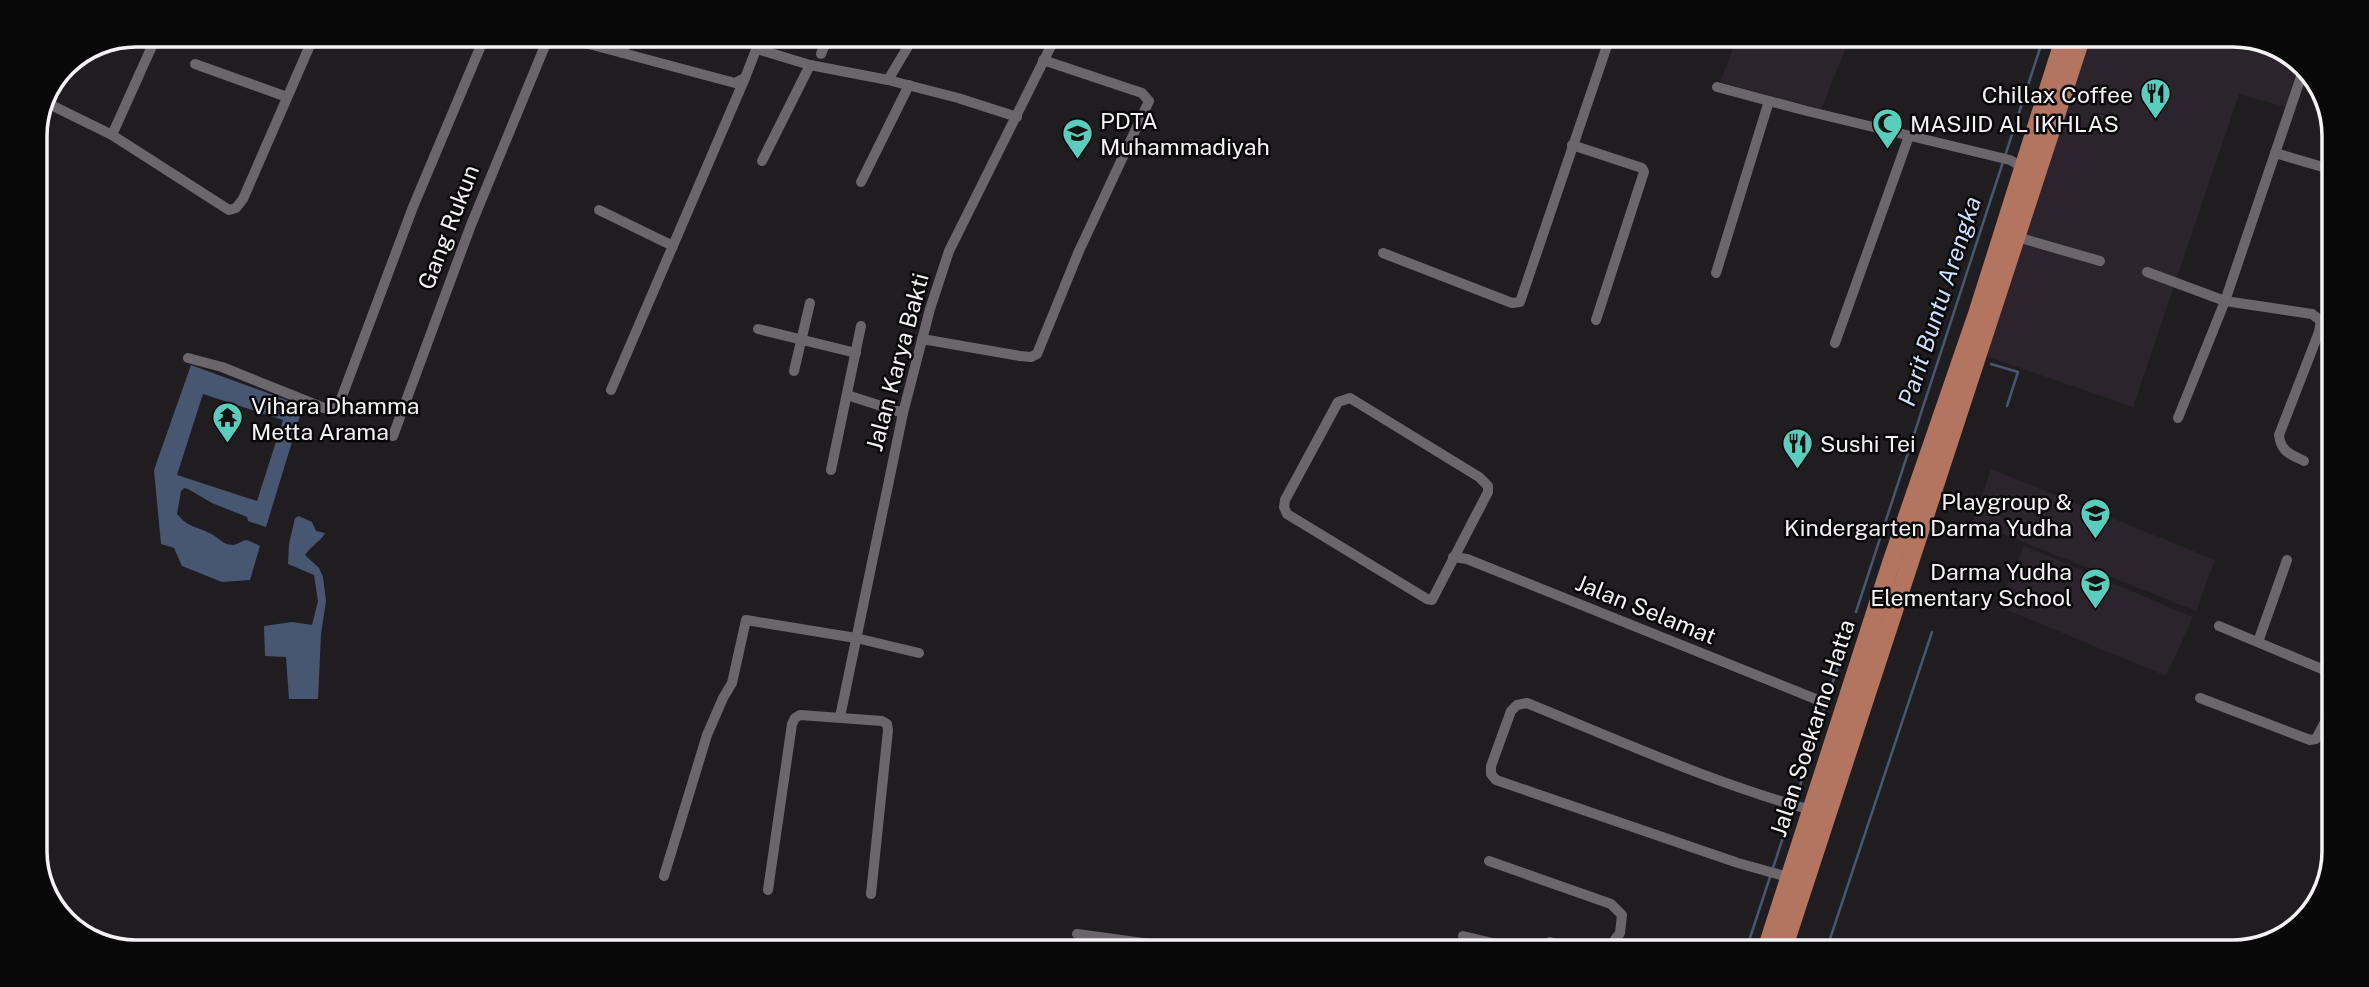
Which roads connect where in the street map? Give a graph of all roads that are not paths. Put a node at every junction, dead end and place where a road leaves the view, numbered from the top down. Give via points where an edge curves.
1 (151, 47) edge
2 (309, 47) edge
3 (480, 47) edge
4 (544, 47) edge
5 (598, 47) edge
6 (625, 47) edge
7 (824, 47) edge
8 (908, 47) edge
9 (1050, 47) edge
10 (1607, 47) edge
11 (2061, 47) edge
12 (2078, 47) edge
13 (757, 49) joint
14 (622, 53) junction
15 (821, 54) dead end
16 (1043, 60) junction
17 (195, 64) dead end
18 (810, 65) junction
19 (2300, 79) edge
20 (740, 80) junction
21 (888, 80) junction
22 (909, 86) junction
23 (1717, 87) dead end
24 (287, 97) junction
25 (1769, 101) junction
26 (53, 106) edge
27 (1017, 117) junction
28 (111, 135) junction
29 (1909, 136) junction
30 (1572, 145) junction
31 (2275, 153) junction
32 (762, 161) dead end
33 (2016, 163) junction
34 (2322, 167) edge
35 (861, 182) dead end
36 (599, 210) dead end
37 (2017, 237) junction
38 (673, 246) junction
39 (1383, 253) dead end
40 (2100, 261) dead end
41 (2147, 272) dead end
42 (1716, 273) dead end
43 (2225, 301) junction
44 (810, 303) dead end
45 (1596, 320) dead end
46 (861, 327) dead end
47 (758, 329) dead end
48 (922, 339) junction
49 (801, 340) junction
50 (1835, 343) dead end
51 (856, 353) junction
52 (188, 358) dead end
53 (794, 371) dead end
54 (611, 390) dead end
55 (847, 395) junction
56 (903, 414) junction
57 (2178, 418) dead end
58 (393, 436) dead end
59 (2304, 461) dead end
60 (831, 470) dead end
61 (1454, 557) junction
62 (2287, 560) dead end
63 (2219, 626) dead end
64 (856, 638) junction
65 (2258, 642) junction
66 (919, 653) dead end
67 (2322, 669) edge
68 (2200, 698) dead end
69 (1823, 702) dead end
70 (840, 717) junction
71 (2322, 728) edge
72 (1833, 769) junction
73 (1799, 807) junction
74 (1489, 861) dead end
75 (1777, 874) junction
76 (664, 876) dead end
77 (768, 890) dead end
78 (870, 894) dead end
79 (1077, 934) dead end
80 (1463, 936) dead end
81 (1122, 940) edge
82 (1480, 940) edge
83 (1615, 940) edge
84 (1767, 940) edge
85 (1786, 940) edge

1 - 28 street
2 - 24 street
3 - 52 street via 413,207 338,407 324,408
4 - 58 street, Gang Rukun via 463,246
5 - 14 street
6 - 14 street
7 - 15 street
8 - 21 street
9 - 16 street, Jalan Karya Bakti
10 - 30 street
11 - 33 main road, Jalan Soekarno Hatta
12 - 37 main road, Jalan Soekarno Hatta
13 - 18 street
13 - 20 street
14 - 20 street
16 - 27 street, Jalan Karya Bakti
16 - 48 street via 1142,93 1149,101 1037,354 1031,358
17 - 24 street
18 - 21 street
18 - 32 street
19 - 31 street
20 - 38 street
21 - 22 street
22 - 27 street
22 - 35 street
23 - 25 street
24 - 28 street via 243,199 229,210
25 - 29 street
25 - 42 street
26 - 28 street
27 - 48 street, Jalan Karya Bakti via 949,251
29 - 33 street
29 - 50 street
30 - 39 street via 1520,302 1512,303
30 - 45 street via 1644,172
31 - 34 street
31 - 43 street
33 - 72 main road, Jalan Soekarno Hatta via 1977,314 1891,563
36 - 38 street
37 - 40 street
37 - 72 main road, Jalan Soekarno Hatta via 1881,645
38 - 54 street
41 - 43 street
43 - 57 street
43 - 59 street via 2312,314 2320,321 2279,435 2284,452
44 - 49 street
46 - 51 street
47 - 49 street
48 - 56 street, Jalan Karya Bakti
49 - 51 street
49 - 53 street
51 - 55 street
55 - 56 street
55 - 60 street
56 - 64 street, Jalan Karya Bakti
61 - 61 street via 1436,594 1427,599 1287,514 1284,500 1338,402 1350,398 1485,481 1488,492
61 - 69 street, Jalan Selamat
62 - 65 street
63 - 65 street
64 - 66 street
64 - 70 street, Jalan Karya Bakti
64 - 76 street via 746,620 732,683 707,736
65 - 67 street
68 - 71 street via 2310,740 2316,739
70 - 77 street via 800,715 792,723
70 - 78 street via 887,724
72 - 73 main road, Jalan Soekarno Hatta
72 - 85 main road, Jalan Soekarno Hatta
73 - 75 main road, Jalan Soekarno Hatta
73 - 75 street via 1527,703 1511,711 1491,766 1496,780
74 - 83 street via 1611,904 1622,915
75 - 84 main road, Jalan Soekarno Hatta
79 - 81 street
80 - 82 street

